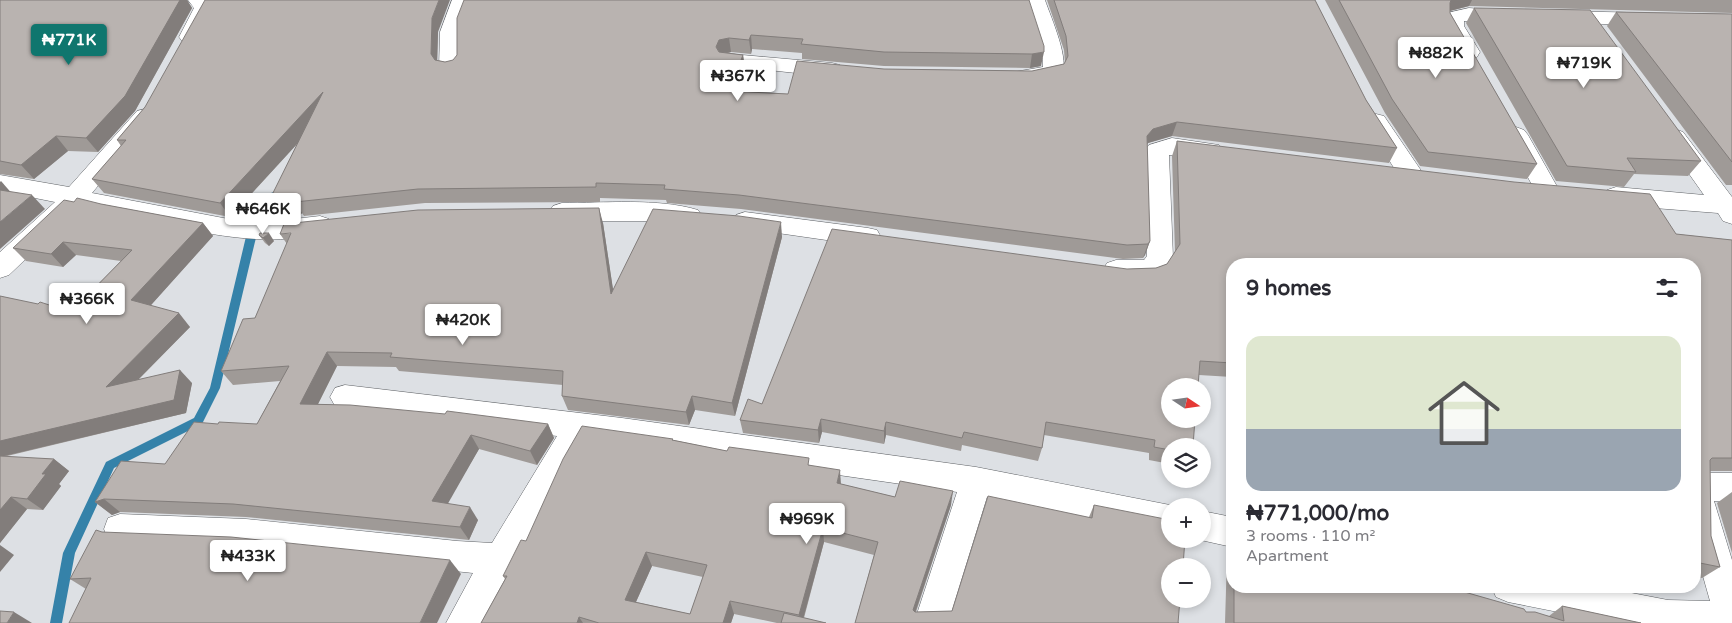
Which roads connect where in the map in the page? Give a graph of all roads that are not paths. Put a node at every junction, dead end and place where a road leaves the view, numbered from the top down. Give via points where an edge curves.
1 (198, 0) edge
2 (462, 0) edge
3 (1036, 0) edge
4 (1588, 18) junction
5 (1666, 19) edge
6 (1605, 42) edge
7 (178, 57) edge
8 (731, 60) edge
9 (450, 68) edge
10 (1479, 70) edge
11 (855, 72) edge
12 (1000, 76) edge
13 (155, 99) edge
14 (1368, 106) edge
15 (1503, 113) edge
16 (1662, 120) edge
17 (1229, 153) edge
18 (1382, 172) edge
19 (0, 183) edge
20 (1522, 188) edge
21 (1597, 195) edge
22 (75, 197) junction
23 (1730, 209) edge
24 (543, 212) edge
25 (346, 222) edge
26 (888, 240) edge
27 (1094, 267) edge
28 (0, 268) edge
29 (345, 397) dead end
30 (579, 426) junction
31 (976, 481) junction
32 (1701, 487) edge
33 (1732, 487) edge
34 (1701, 512) edge
35 (1161, 517) edge
36 (1211, 528) edge
37 (120, 529) dead end
38 (1226, 531) edge
39 (500, 560) junction
40 (1518, 593) edge
41 (1543, 593) edge
42 (1732, 617) edge
43 (463, 623) edge
44 (931, 623) edge
45 (1526, 623) edge

1 - 7 street via 205,7
2 - 9 street via 450,32
3 - 12 street via 1054,60 1053,72 1030,77
4 - 5 street
4 - 6 street
4 - 10 street via 1454,16 1454,26
8 - 11 street
13 - 22 street via 146,116
14 - 18 street via 1420,176
15 - 20 street via 1557,191
16 - 23 street
17 - 27 street via 1172,146 1157,150 1160,258 1151,270
19 - 22 street
21 - 23 street
22 - 25 street via 239,230 277,230
22 - 28 street
24 - 26 street via 643,212 717,218
29 - 30 street
30 - 31 street
30 - 39 street
31 - 35 street
31 - 44 street
32 - 33 street
34 - 42 street
36 - 38 street
37 - 39 street via 246,534
39 - 43 street
40 - 45 street
41 - 42 street via 1668,617

